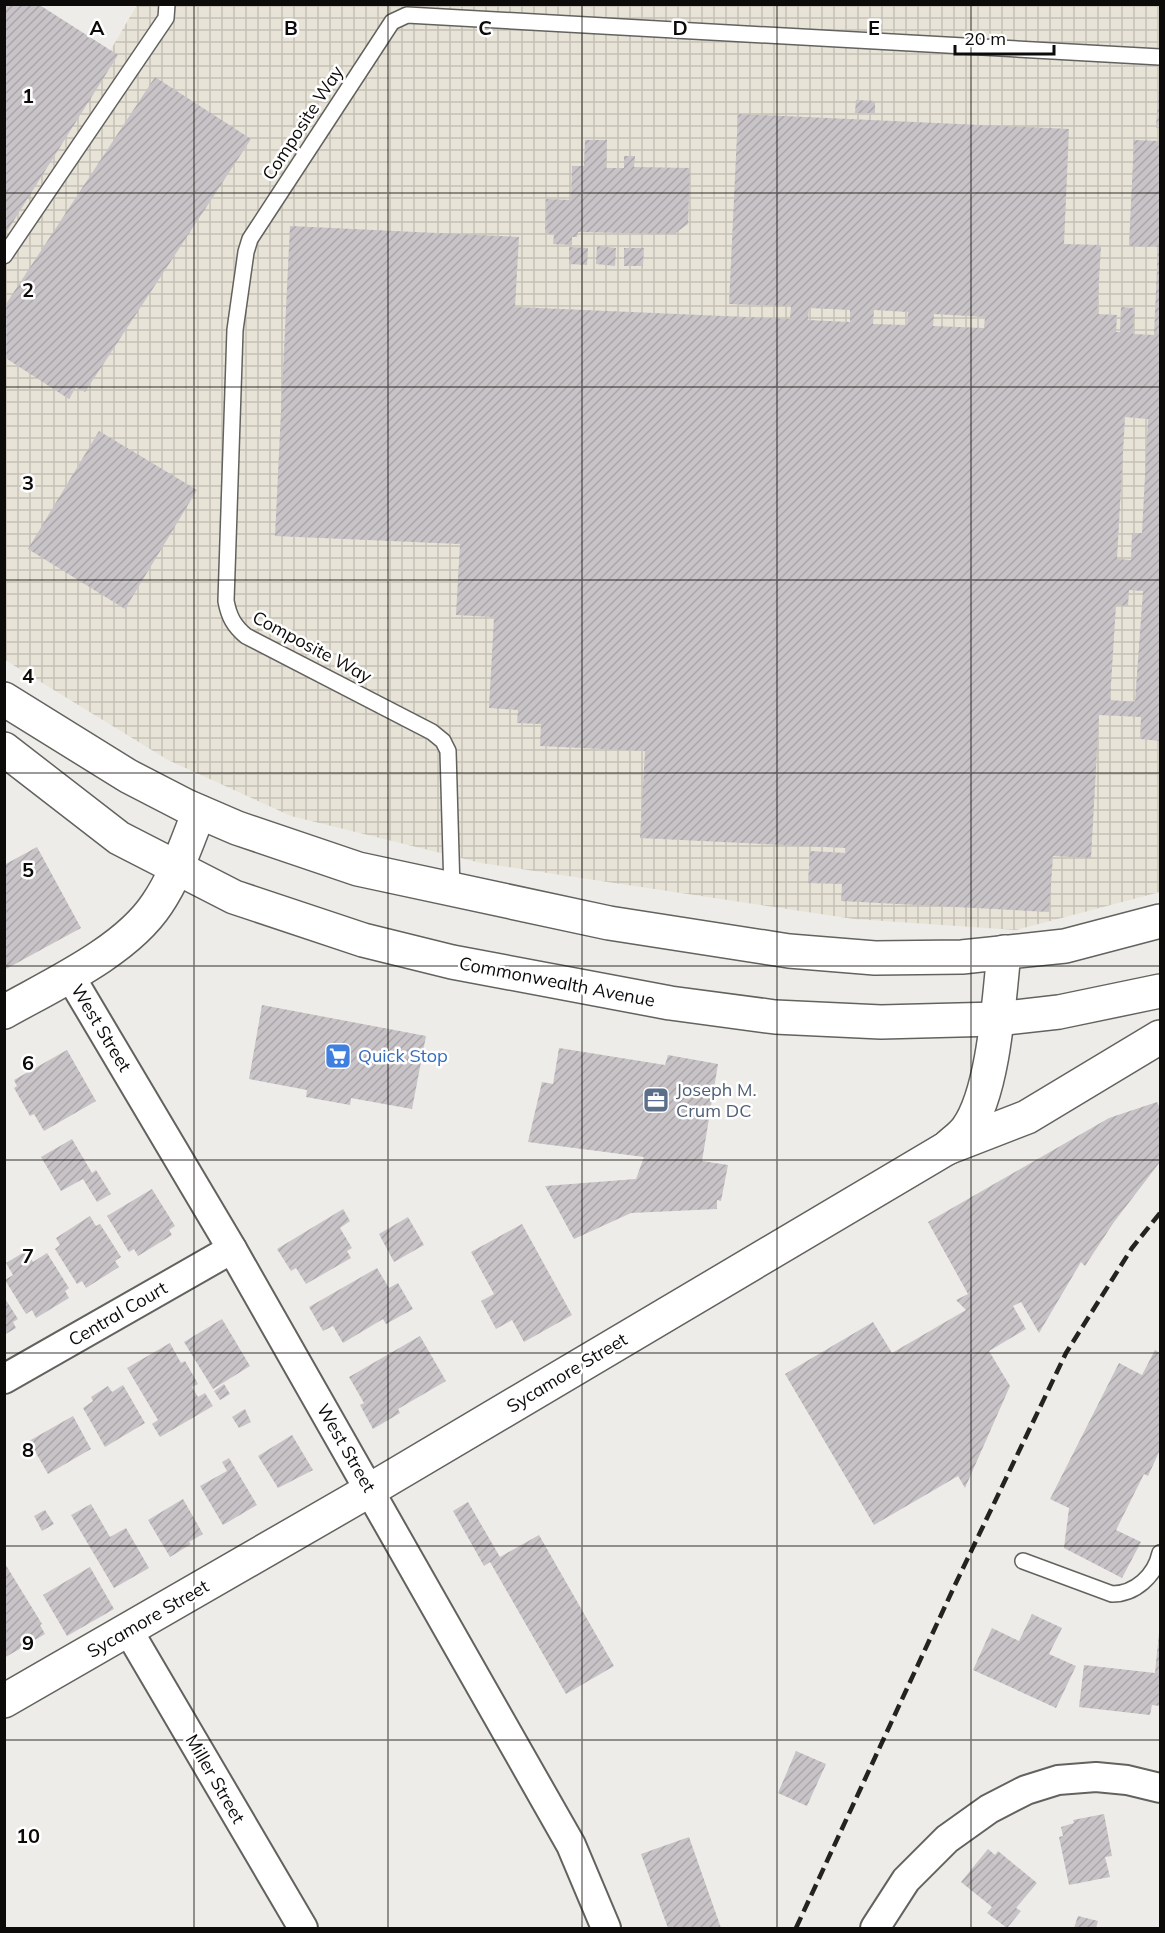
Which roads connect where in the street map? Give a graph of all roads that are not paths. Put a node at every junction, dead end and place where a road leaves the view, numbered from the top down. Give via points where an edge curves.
1 (167, 4) edge
2 (1161, 57) edge
3 (4, 256) edge
4 (4, 699) edge
5 (4, 749) edge
6 (200, 812) junction
7 (176, 868) junction
8 (452, 890) junction
9 (1161, 921) edge
10 (1004, 952) junction
11 (70, 975) junction
12 (1161, 991) edge
13 (4, 1012) edge
14 (997, 1019) junction
15 (1161, 1037) edge
16 (947, 1148) junction
17 (232, 1249) junction
18 (4, 1378) edge
19 (370, 1490) junction
20 (1161, 1554) edge
21 (1023, 1561) dead end
22 (128, 1630) junction
23 (4, 1701) edge
24 (1161, 1788) edge
25 (303, 1929) edge
26 (606, 1929) edge
27 (875, 1929) edge

1 - 3 lane via 166,18
2 - 8 lane, Composite Way via 407,15 392,22 250,239 246,252 235,330 226,601 229,616 246,636 443,741 448,750
4 - 6 main road via 129,776
5 - 7 main road, Commonwealth Avenue via 120,838
6 - 7 main road
6 - 8 main road via 358,869
7 - 11 main road via 158,903 136,930
7 - 14 main road, Commonwealth Avenue via 234,897 363,940 452,962 670,1003 775,1017 881,1022
8 - 10 main road via 609,922 789,951 875,958 962,957
9 - 10 main road via 1065,946
10 - 14 main road, Sycamore Street
11 - 13 main road
11 - 17 street, West Street
12 - 14 main road, Commonwealth Avenue via 1059,1012
14 - 16 main road, Sycamore Street via 977,1112 966,1130
15 - 16 main road via 1027,1117
16 - 19 main road, Sycamore Street
17 - 18 street, Central Court
17 - 19 street, West Street
19 - 22 main road, Sycamore Street
19 - 26 street, West Street via 571,1845
20 - 21 lane via 1143,1584 1124,1594 1112,1594
22 - 23 main road, Sycamore Street
22 - 25 street, Miller Street
24 - 27 street via 1096,1777 1058,1780 1026,1790 989,1809 947,1839 906,1880

